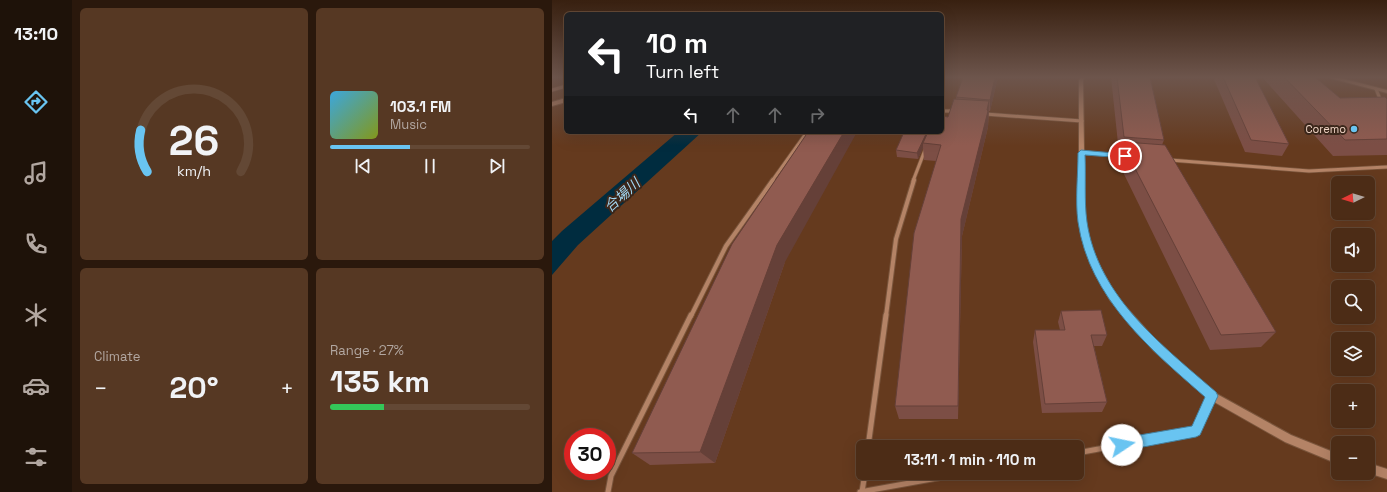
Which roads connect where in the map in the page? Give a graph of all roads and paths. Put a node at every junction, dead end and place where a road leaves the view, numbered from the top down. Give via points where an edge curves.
1 (1081, 100) edge
2 (564, 101) edge
3 (552, 104) edge
4 (944, 112) edge
5 (959, 112) edge
6 (983, 114) edge
7 (1082, 121) junction
8 (806, 134) edge
9 (927, 146) edge
10 (1081, 153) junction
11 (1127, 156) edge
12 (1166, 159) edge
13 (1387, 167) edge
14 (1212, 396) junction
15 (869, 440) edge
16 (1084, 452) edge
17 (1331, 456) edge
18 (1375, 470) edge
19 (1387, 474) edge
20 (864, 480) edge
21 (927, 480) edge
22 (608, 492) edge
23 (861, 492) edge

1 - 7 street
2 - 3 street
4 - 5 street
6 - 7 street
7 - 10 street
8 - 22 street via 726,246 611,476
9 - 15 street via 918,166 896,240
10 - 11 street
10 - 14 street via 1082,221 1095,265 1113,298 1156,348
12 - 13 street via 1310,171
14 - 16 street via 1196,431
14 - 17 street via 1288,439
18 - 19 street
20 - 23 street
21 - 23 street

